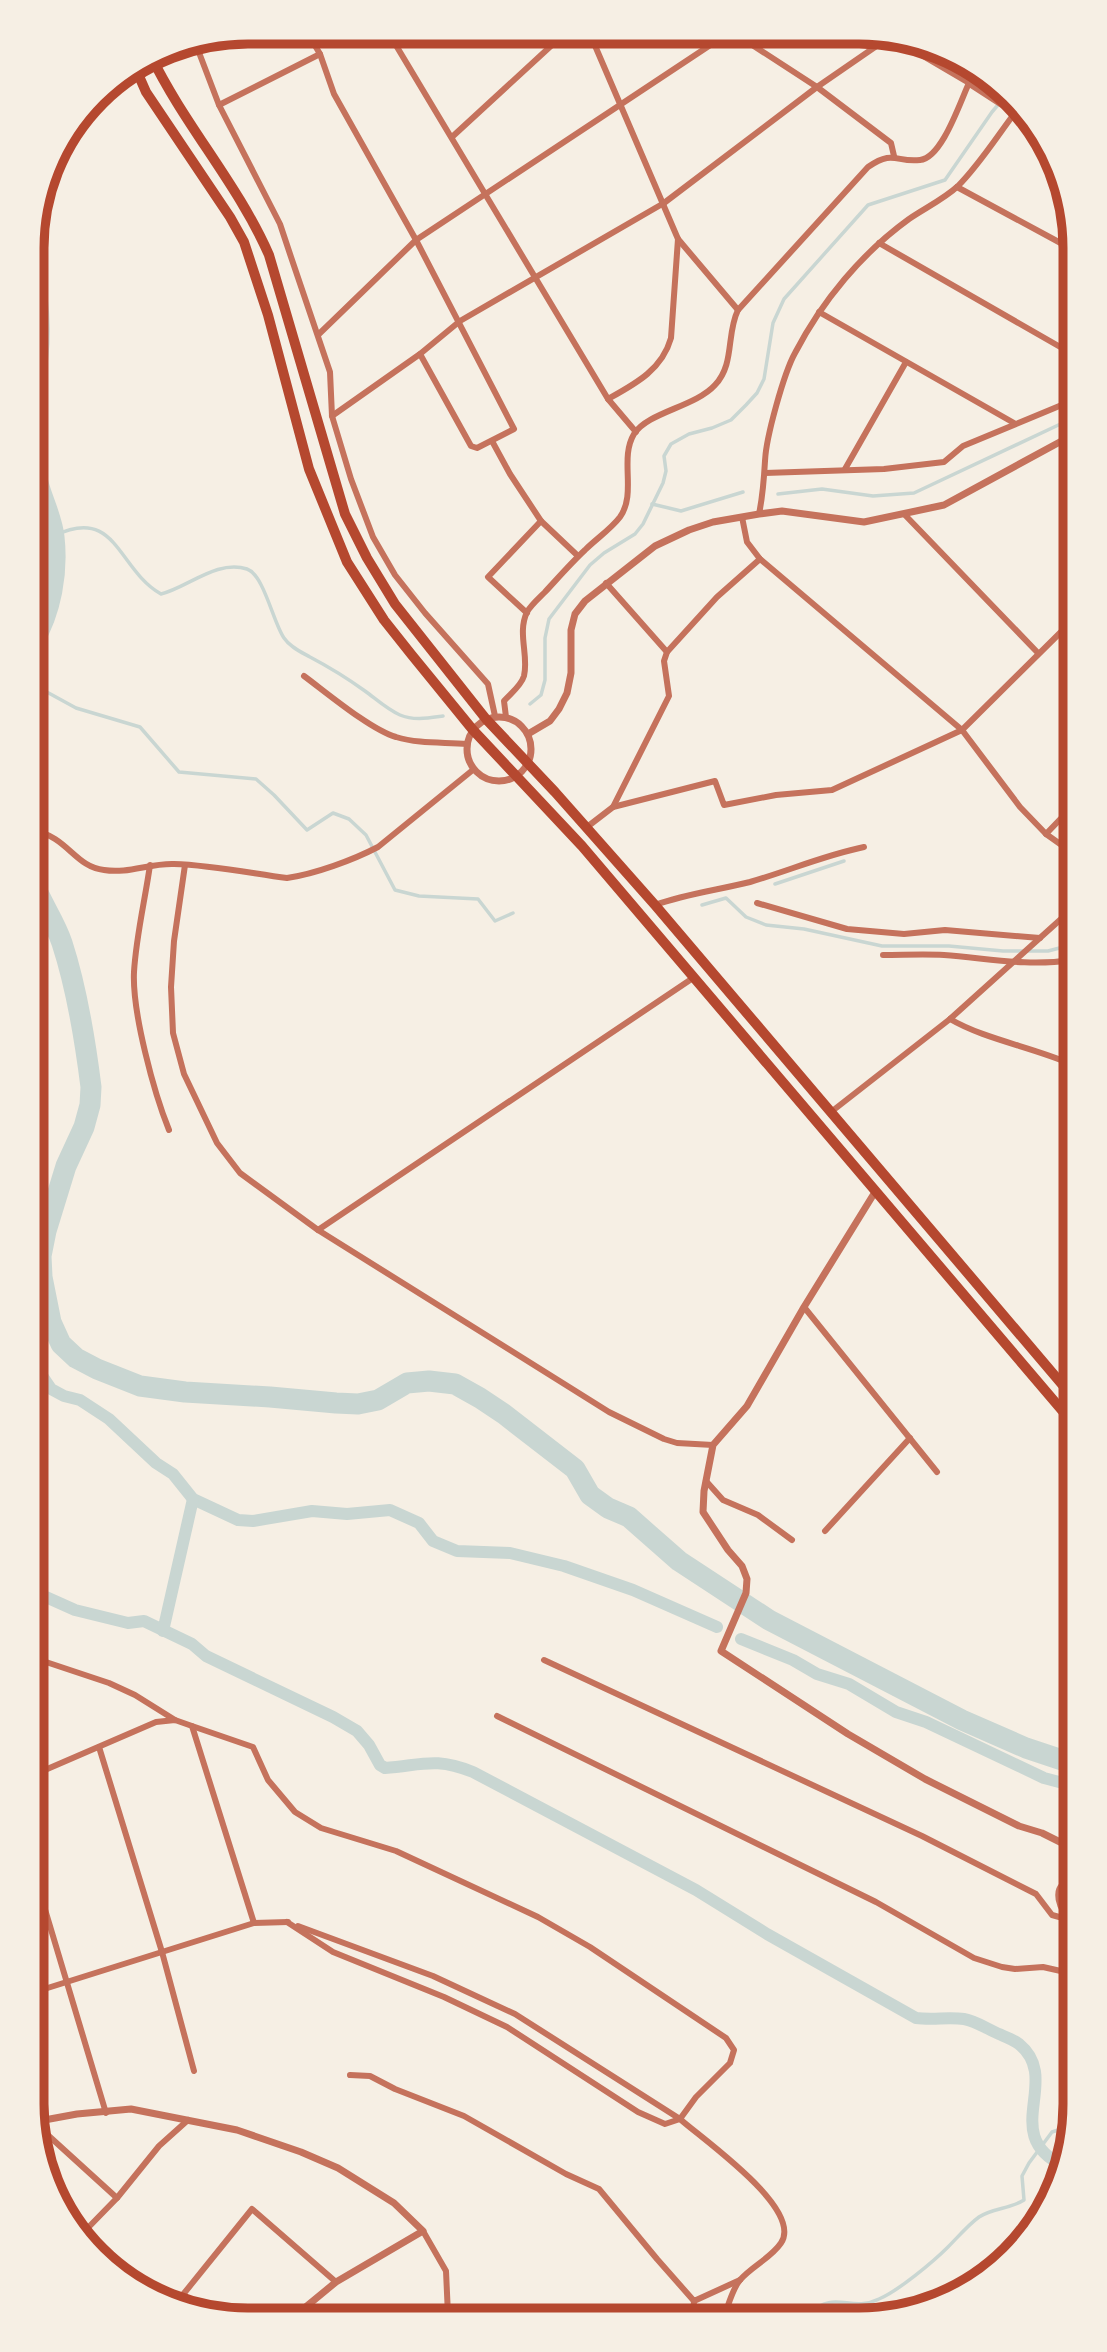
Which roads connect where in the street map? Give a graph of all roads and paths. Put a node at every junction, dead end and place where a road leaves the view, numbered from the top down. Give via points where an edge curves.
1 (314, 44) edge
2 (395, 44) edge
3 (553, 44) edge
4 (594, 44) edge
5 (712, 44) edge
6 (752, 44) edge
7 (878, 45) edge
8 (198, 51) edge
9 (919, 53) edge
10 (320, 54) junction
11 (156, 66) edge
12 (139, 75) edge
13 (972, 78) edge
14 (969, 83) junction
15 (817, 87) junction
16 (219, 105) junction
17 (621, 106) junction
18 (1013, 114) joint
19 (452, 137) junction
20 (894, 156) junction
21 (957, 187) junction
22 (485, 195) junction
23 (664, 203) junction
24 (678, 239) junction
25 (416, 240) junction
26 (879, 243) junction
27 (1063, 244) edge
28 (535, 276) junction
29 (738, 310) junction
30 (819, 312) junction
31 (460, 321) junction
32 (319, 334) junction
33 (1063, 349) edge
34 (420, 354) junction
35 (906, 362) junction
36 (608, 399) junction
37 (1063, 403) edge
38 (332, 416) junction
39 (1014, 423) junction
40 (636, 432) junction
41 (1063, 440) edge
42 (492, 441) junction
43 (845, 469) junction
44 (765, 473) junction
45 (759, 514) junction
46 (905, 515) junction
47 (742, 517) junction
48 (541, 521) junction
49 (578, 556) junction
50 (760, 559) junction
51 (606, 583) junction
52 (527, 613) junction
53 (1063, 630) edge
54 (667, 652) junction
55 (1038, 653) junction
56 (304, 677) dead end
57 (506, 717) junction
58 (491, 718) junction
59 (473, 730) junction
60 (962, 730) junction
61 (528, 734) junction
62 (467, 744) junction
63 (528, 764) junction
64 (474, 769) junction
65 (516, 776) junction
66 (613, 807) junction
67 (1063, 816) edge
68 (587, 827) junction
69 (44, 834) edge
70 (1046, 834) junction
71 (1063, 846) edge
72 (864, 847) dead end
73 (150, 865) junction
74 (185, 865) junction
75 (757, 903) dead end
76 (655, 905) junction
77 (1063, 917) edge
78 (1040, 938) junction
79 (883, 955) dead end
80 (1063, 961) edge
81 (1012, 963) junction
82 (692, 978) junction
83 (950, 1019) junction
84 (1063, 1061) edge
85 (831, 1112) junction
86 (169, 1130) dead end
87 (875, 1192) junction
88 (318, 1230) junction
89 (804, 1307) junction
90 (1063, 1385) edge
91 (1063, 1411) edge
92 (910, 1438) junction
93 (713, 1445) junction
94 (937, 1472) dead end
95 (706, 1481) junction
96 (825, 1531) dead end
97 (792, 1540) dead end
98 (544, 1660) dead end
99 (44, 1661) edge
100 (497, 1716) dead end
101 (175, 1720) junction
102 (192, 1726) junction
103 (99, 1746) junction
104 (44, 1770) edge
105 (1063, 1844) edge
106 (1063, 1884) edge
107 (44, 1905) edge
108 (1063, 1914) edge
109 (1063, 1919) edge
110 (287, 1922) junction
111 (254, 1923) junction
112 (162, 1952) junction
113 (1063, 1972) edge
114 (68, 1982) junction
115 (44, 1989) edge
116 (194, 2071) dead end
117 (350, 2075) dead end
118 (106, 2113) junction
119 (680, 2119) junction
120 (45, 2120) edge
121 (188, 2120) junction
122 (45, 2133) edge
123 (117, 2199) junction
124 (87, 2229) edge
125 (424, 2231) junction
126 (740, 2280) junction
127 (336, 2282) junction
128 (181, 2297) edge
129 (694, 2301) junction
130 (307, 2308) edge
131 (448, 2308) edge
132 (693, 2308) edge
133 (728, 2308) edge

1 - 10 street
2 - 19 street
3 - 19 street
4 - 17 street
5 - 17 street
6 - 15 street
7 - 15 street
8 - 16 street
9 - 14 street
10 - 16 street
10 - 25 street via 334,94
11 - 58 highway via 270,255 345,514 367,558 396,604
12 - 59 highway via 244,242 309,469 347,562 384,620
13 - 14 street
14 - 18 street
14 - 20 street via 929,158 919,161
15 - 20 street via 891,143
15 - 23 street
16 - 32 street via 280,224
17 - 22 street
17 - 23 street
18 - 21 street
19 - 22 street
20 - 29 street via 880,158 868,167
21 - 26 street
21 - 27 street
22 - 25 street
22 - 28 street
23 - 24 street
23 - 28 street
24 - 29 street
24 - 36 street via 667,352 657,367
25 - 31 street
25 - 32 street
26 - 30 street
26 - 33 street
28 - 31 street
28 - 36 street
29 - 40 street via 730,330 729,356 715,384 699,398
30 - 35 street
30 - 44 street via 794,355
31 - 34 street
31 - 42 street via 514,429
32 - 38 street via 330,372
34 - 38 street
34 - 42 street via 471,446
35 - 39 street
35 - 43 street
36 - 40 street
37 - 39 street
38 - 58 street via 373,537 395,575 488,684
39 - 43 street via 963,446 944,462
40 - 49 street via 628,446 625,505 620,517
41 - 46 street via 944,505
42 - 48 street
43 - 44 street
44 - 45 street
45 - 46 street via 782,511 864,522
45 - 47 street
46 - 55 street
47 - 50 street via 747,542
47 - 51 street via 688,530 655,546
48 - 49 street
48 - 52 street via 488,577
49 - 52 street
50 - 54 street via 717,597
50 - 60 street
51 - 54 street
51 - 61 street via 575,614 567,692 559,709 550,721
52 - 57 street via 522,643 524,675 504,701
53 - 55 street
54 - 66 street via 669,696
55 - 60 street
56 - 62 street via 394,737
57 - 58 street
57 - 61 street
58 - 59 street
58 - 63 highway
59 - 62 street
59 - 65 highway
60 - 66 street via 832,790 724,805 715,781
60 - 70 street
61 - 63 street
62 - 64 street
63 - 65 street
63 - 68 highway
64 - 65 street via 492,780
64 - 74 street via 378,847 303,876
65 - 82 highway via 582,846
66 - 68 street
67 - 70 street
68 - 76 highway
69 - 73 street via 87,865 102,870
70 - 71 street
72 - 76 street
73 - 74 street
73 - 86 street via 134,973 147,1056
74 - 88 street via 171,987 173,1033 184,1074 217,1143 240,1173
75 - 78 street via 847,929 904,934 945,930
76 - 85 highway
77 - 78 street
78 - 81 street
79 - 81 street via 943,955
80 - 81 street
81 - 83 street
82 - 87 highway
82 - 88 street
83 - 84 street via 967,1029
83 - 85 street
85 - 90 highway
87 - 89 street
87 - 91 highway
88 - 93 street via 609,1412 664,1439
89 - 92 street
89 - 93 street via 747,1406
92 - 94 street
92 - 96 street
93 - 95 street
95 - 97 street via 723,1500 758,1515
95 - 105 street via 703,1512 747,1579 721,1651 925,1779
98 - 109 street via 922,1836 1036,1894 1052,1915
99 - 101 street via 135,1695
100 - 113 street via 876,1902 974,1958 1015,1969
101 - 102 street
101 - 103 street via 156,1722
102 - 111 street
102 - 119 street via 253,1747 268,1780 295,1812 321,1828 396,1851 538,1917 726,2038 734,2050 730,2063
103 - 104 street
103 - 112 street
106 - 108 street via 1058,1895
107 - 114 street
110 - 111 street
110 - 119 street via 433,1976 515,2014
110 - 119 street via 333,1952 507,2027 638,2112 665,2124
111 - 112 street
112 - 114 street
112 - 116 street
114 - 115 street
114 - 118 street
117 - 129 street via 370,2076 464,2116 599,2189
118 - 120 street
118 - 121 street via 131,2109
119 - 126 street via 717,2148 781,2216 784,2236 779,2245
121 - 123 street via 159,2146
121 - 125 street via 237,2130 338,2168 394,2203
122 - 123 street
123 - 124 street
125 - 127 street
125 - 131 street via 446,2271
126 - 129 street
126 - 133 street
127 - 128 street via 252,2209
127 - 130 street
129 - 132 street

